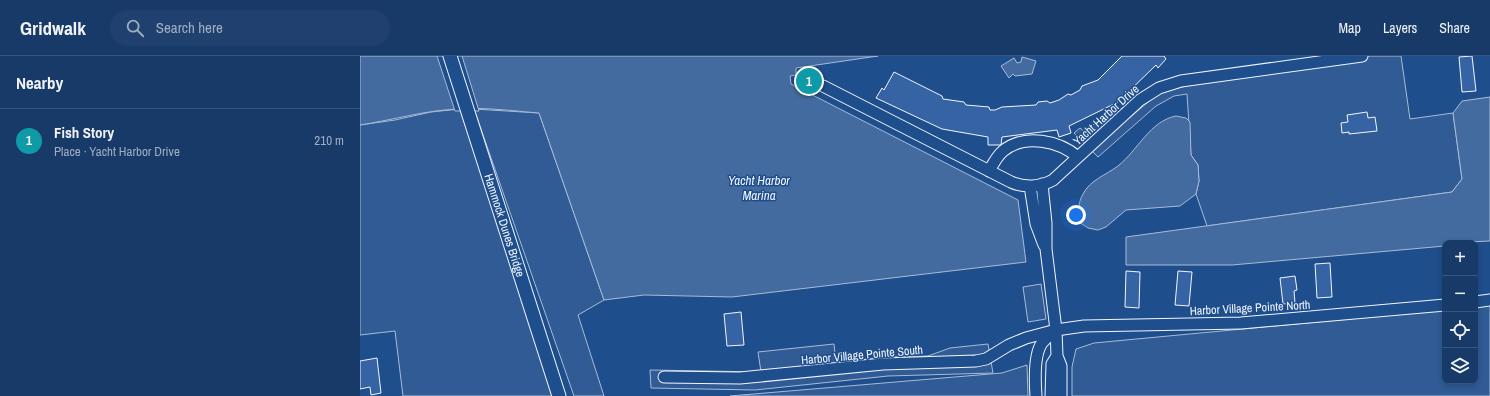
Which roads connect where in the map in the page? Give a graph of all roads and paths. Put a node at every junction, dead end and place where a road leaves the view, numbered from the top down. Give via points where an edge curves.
1 (450, 56) edge
2 (1362, 56) edge
3 (824, 86) dead end
4 (1078, 157) junction
5 (989, 171) junction
6 (1042, 184) junction
7 (1030, 186) junction
8 (1046, 249) junction
9 (1490, 300) edge
10 (1478, 302) edge
11 (1442, 305) edge
12 (1056, 330) junction
13 (1057, 356) junction
14 (664, 377) dead end
15 (1050, 377) junction
16 (1035, 378) junction
17 (559, 396) edge
18 (1036, 396) edge
19 (1051, 396) edge
20 (1061, 396) edge

1 - 17 main road, Hammock Dunes Bridge
2 - 4 street, Yacht Harbor Drive via 1165,85 1140,100
3 - 5 street, Yacht Harbor Drive
4 - 5 street via 1066,147 1055,143 1027,142 1012,145 1003,151
4 - 6 street, Yacht Harbor Drive via 1053,180
5 - 7 street, Yacht Harbor Drive via 1014,184
6 - 7 street, Yacht Harbor Drive
6 - 8 street
7 - 8 street via 1036,224
8 - 12 street
9 - 10 street
11 - 12 street, Harbor Village Pointe North via 1277,321 1096,326
12 - 13 street
12 - 14 street, Harbor Village Pointe South via 1020,340 986,359 976,361 883,364 740,378
12 - 16 street via 1042,343
13 - 15 street via 1052,364
13 - 20 street
15 - 16 street
15 - 19 street
16 - 18 street

